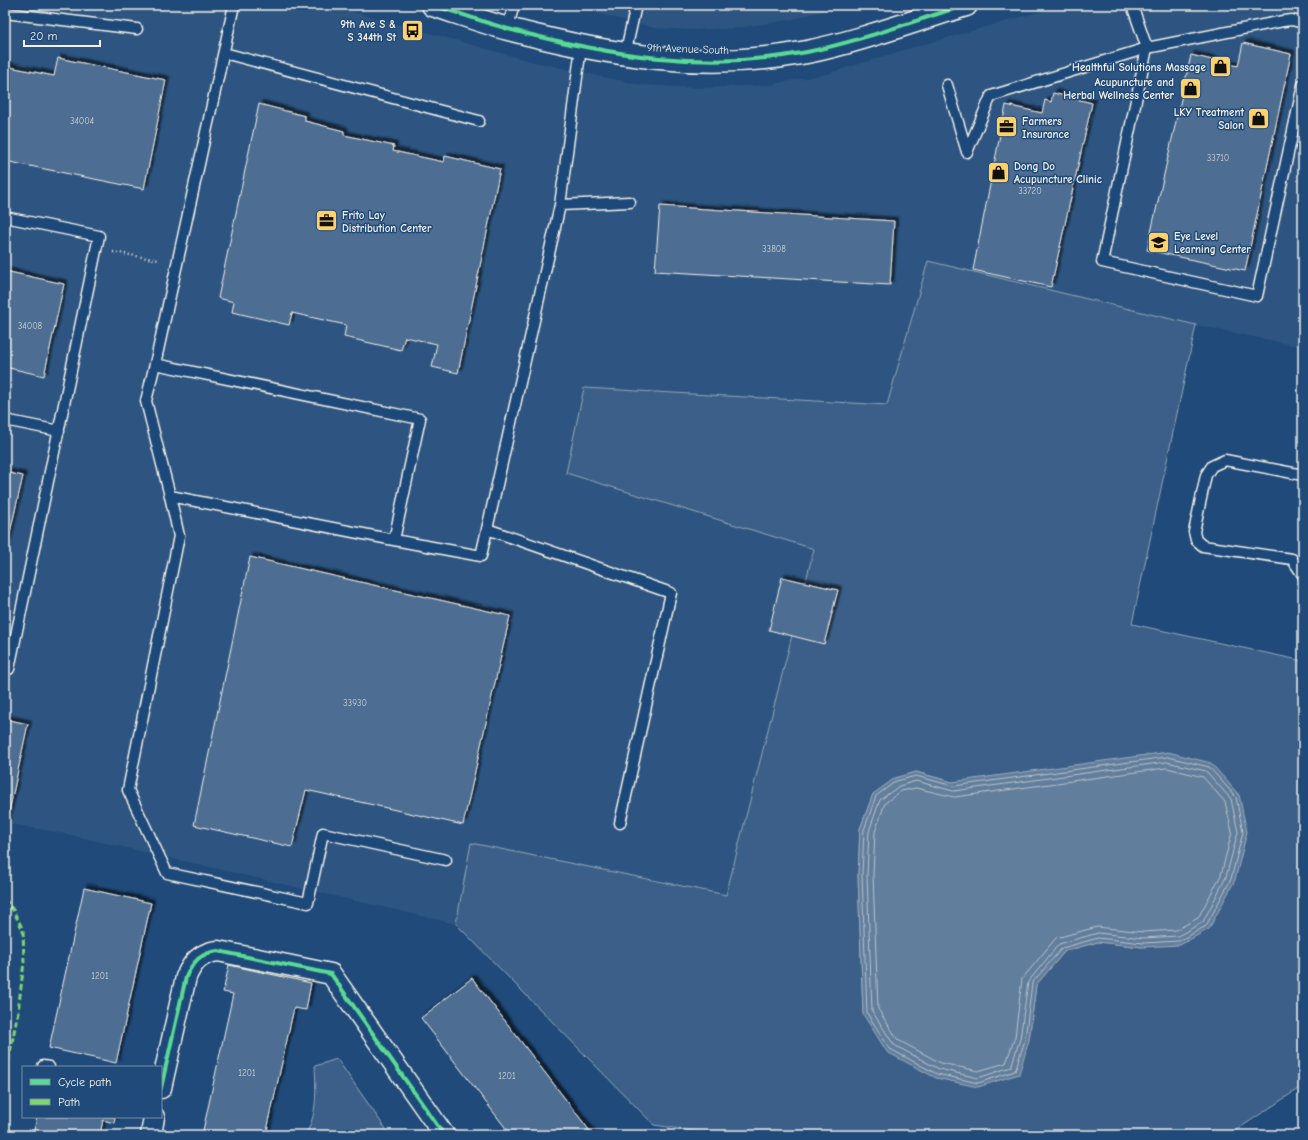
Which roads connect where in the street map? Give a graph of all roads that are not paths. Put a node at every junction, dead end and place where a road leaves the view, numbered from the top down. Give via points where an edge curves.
1 (234, 5) edge
2 (433, 5) edge
3 (514, 5) edge
4 (636, 5) edge
5 (966, 5) edge
6 (1132, 5) edge
7 (927, 11) edge
8 (5, 13) edge
9 (1303, 23) edge
10 (137, 29) dead end
11 (507, 29) junction
12 (581, 47) junction
13 (1147, 48) junction
14 (224, 53) junction
15 (626, 55) junction
16 (947, 85) dead end
17 (1303, 85) edge
18 (479, 121) dead end
19 (630, 202) dead end
20 (560, 205) junction
21 (5, 217) edge
22 (155, 364) junction
23 (5, 420) edge
24 (58, 431) junction
25 (1303, 475) edge
26 (170, 496) junction
27 (487, 529) junction
28 (394, 540) junction
29 (1303, 576) edge
30 (5, 668) edge
31 (620, 823) dead end
32 (446, 860) dead end
33 (162, 1084) edge
34 (154, 1118) edge
35 (151, 1135) edge
36 (444, 1135) edge

1 - 14 lane
2 - 11 street, 9th Avenue South
3 - 11 lane
4 - 15 lane
5 - 7 street, 9th Avenue South
6 - 13 lane
7 - 15 street, 9th Avenue South via 845,43 776,57 712,61
8 - 10 lane
9 - 13 lane via 1283,21
11 - 12 street, 9th Avenue South
12 - 15 street, 9th Avenue South
12 - 20 lane
13 - 16 lane via 992,96 967,152
13 - 17 lane via 1102,262 1257,296
14 - 18 lane
14 - 22 lane
19 - 20 lane
20 - 27 lane
21 - 24 lane via 99,236
22 - 26 lane via 146,401
22 - 28 lane via 420,419
23 - 24 lane
24 - 30 lane via 9,669
25 - 29 lane via 1225,460 1212,466 1206,475 1194,532 1196,540 1203,546 1292,559
26 - 28 lane
26 - 32 lane via 179,536 128,790 167,873 308,903 323,833
27 - 28 lane via 481,556
27 - 31 lane via 671,593
33 - 36 street via 187,973 196,960 208,952 218,950 331,974
34 - 35 street

